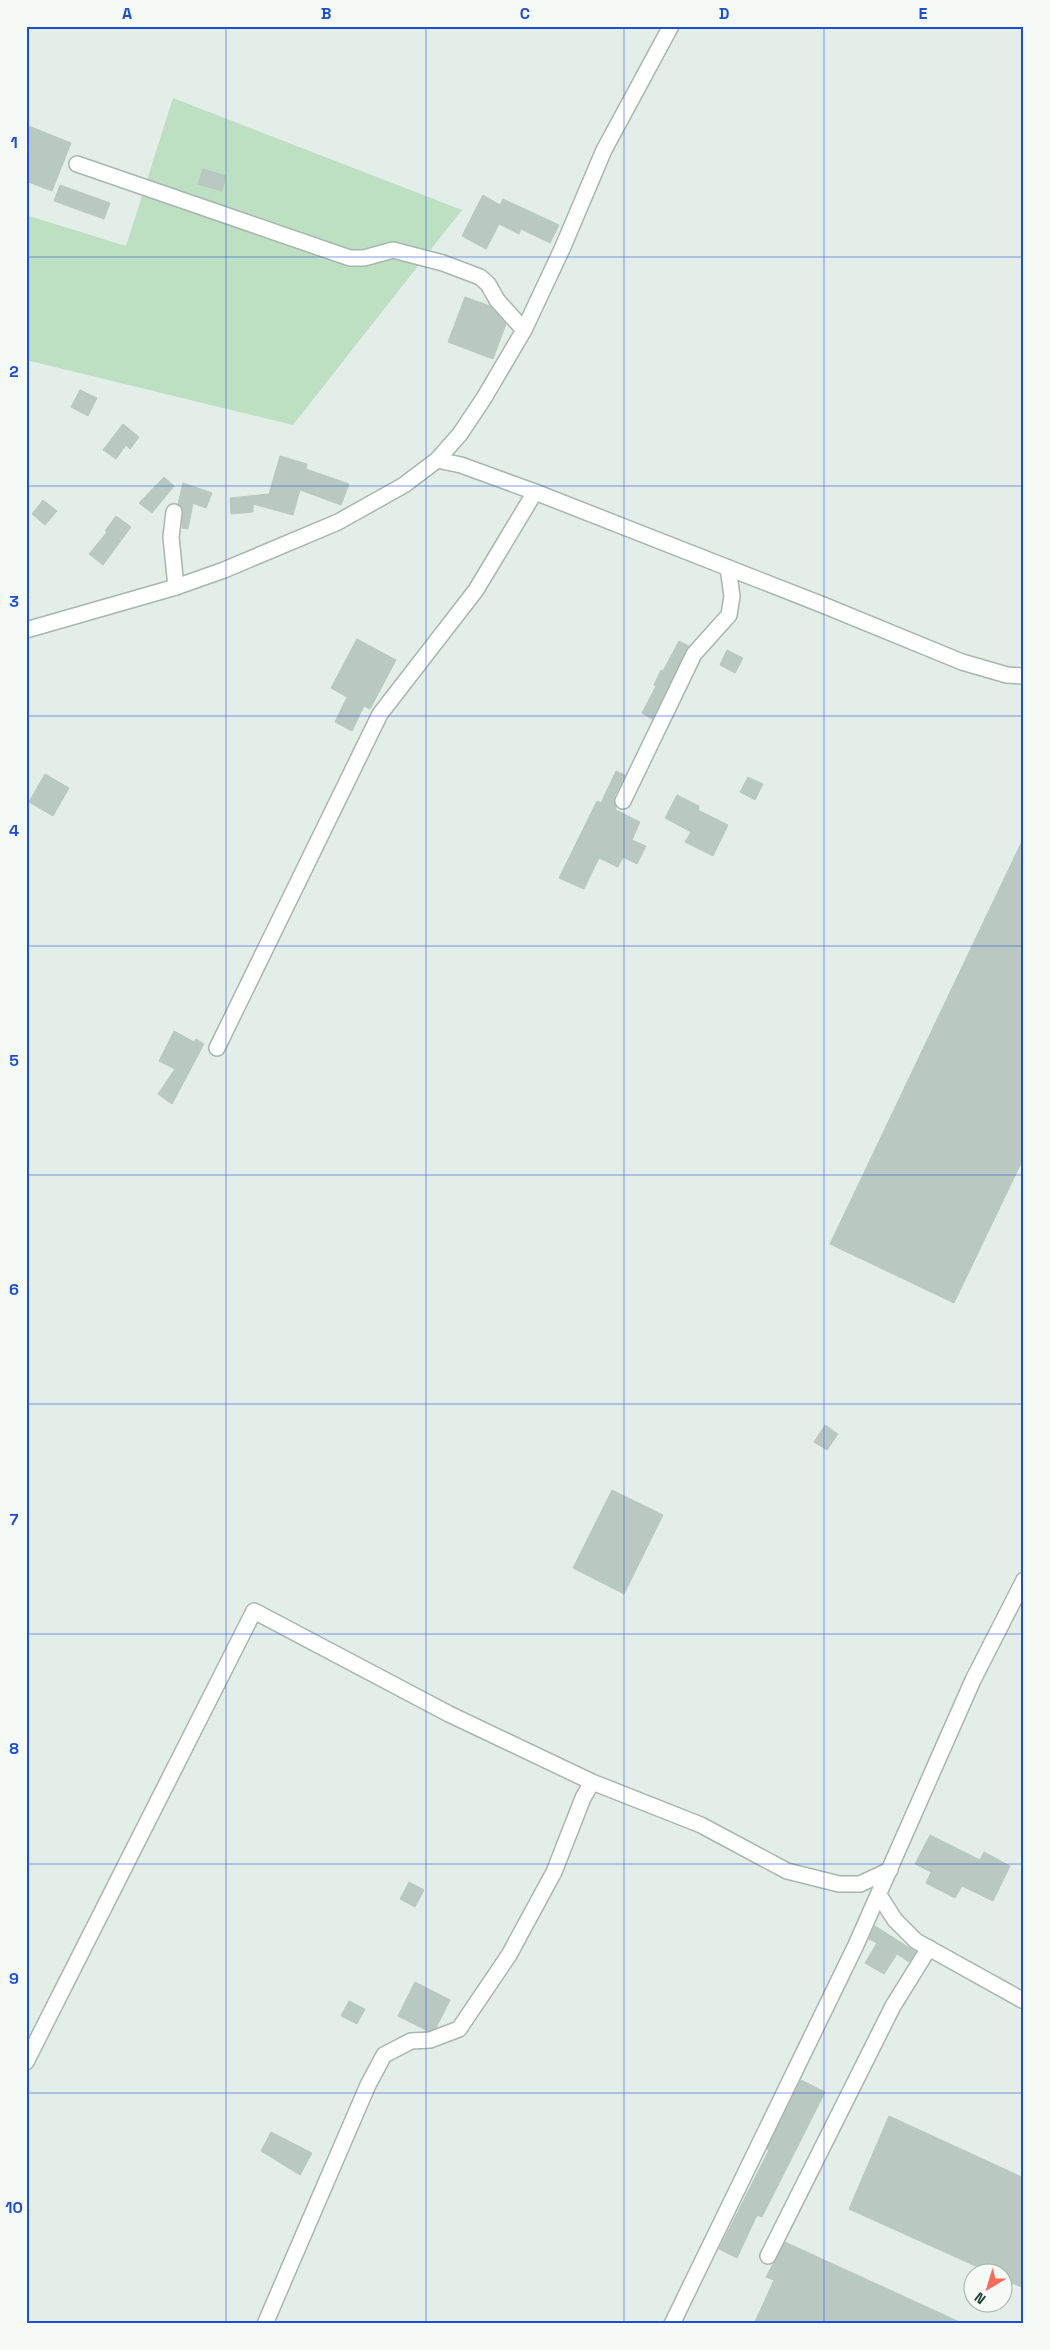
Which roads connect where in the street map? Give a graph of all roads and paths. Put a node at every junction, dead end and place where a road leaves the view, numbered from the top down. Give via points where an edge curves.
1 (671, 26) edge
2 (76, 164) dead end
3 (524, 330) junction
4 (438, 460) junction
5 (535, 492) junction
6 (174, 512) dead end
7 (728, 568) junction
8 (176, 588) junction
9 (26, 630) edge
10 (1024, 676) edge
11 (623, 801) dead end
12 (217, 1048) dead end
13 (1024, 1580) edge
14 (592, 1782) junction
15 (890, 1870) junction
16 (879, 1895) junction
17 (928, 1948) junction
18 (1024, 2001) edge
19 (26, 2062) edge
20 (768, 2256) dead end
21 (265, 2324) edge
22 (672, 2324) edge

1 - 3 street via 604,150
2 - 3 street via 350,258 364,258 393,250 443,262 480,277
3 - 4 street via 484,398
4 - 5 street
4 - 8 street via 404,485 338,522
5 - 7 street
5 - 12 street via 476,590 380,714
6 - 8 street via 172,537
7 - 10 street via 962,662 1007,675
7 - 11 street via 732,596 728,615 694,654
8 - 9 street
13 - 15 street via 974,1680
14 - 15 street via 701,1825 787,1871 839,1884 860,1884
14 - 19 street via 450,1714 254,1611
14 - 21 street via 545,1889 509,1955 459,2029 430,2040 411,2041 384,2055
15 - 16 street
16 - 17 street via 895,1920
16 - 22 street
17 - 18 street
17 - 20 street via 893,2006

